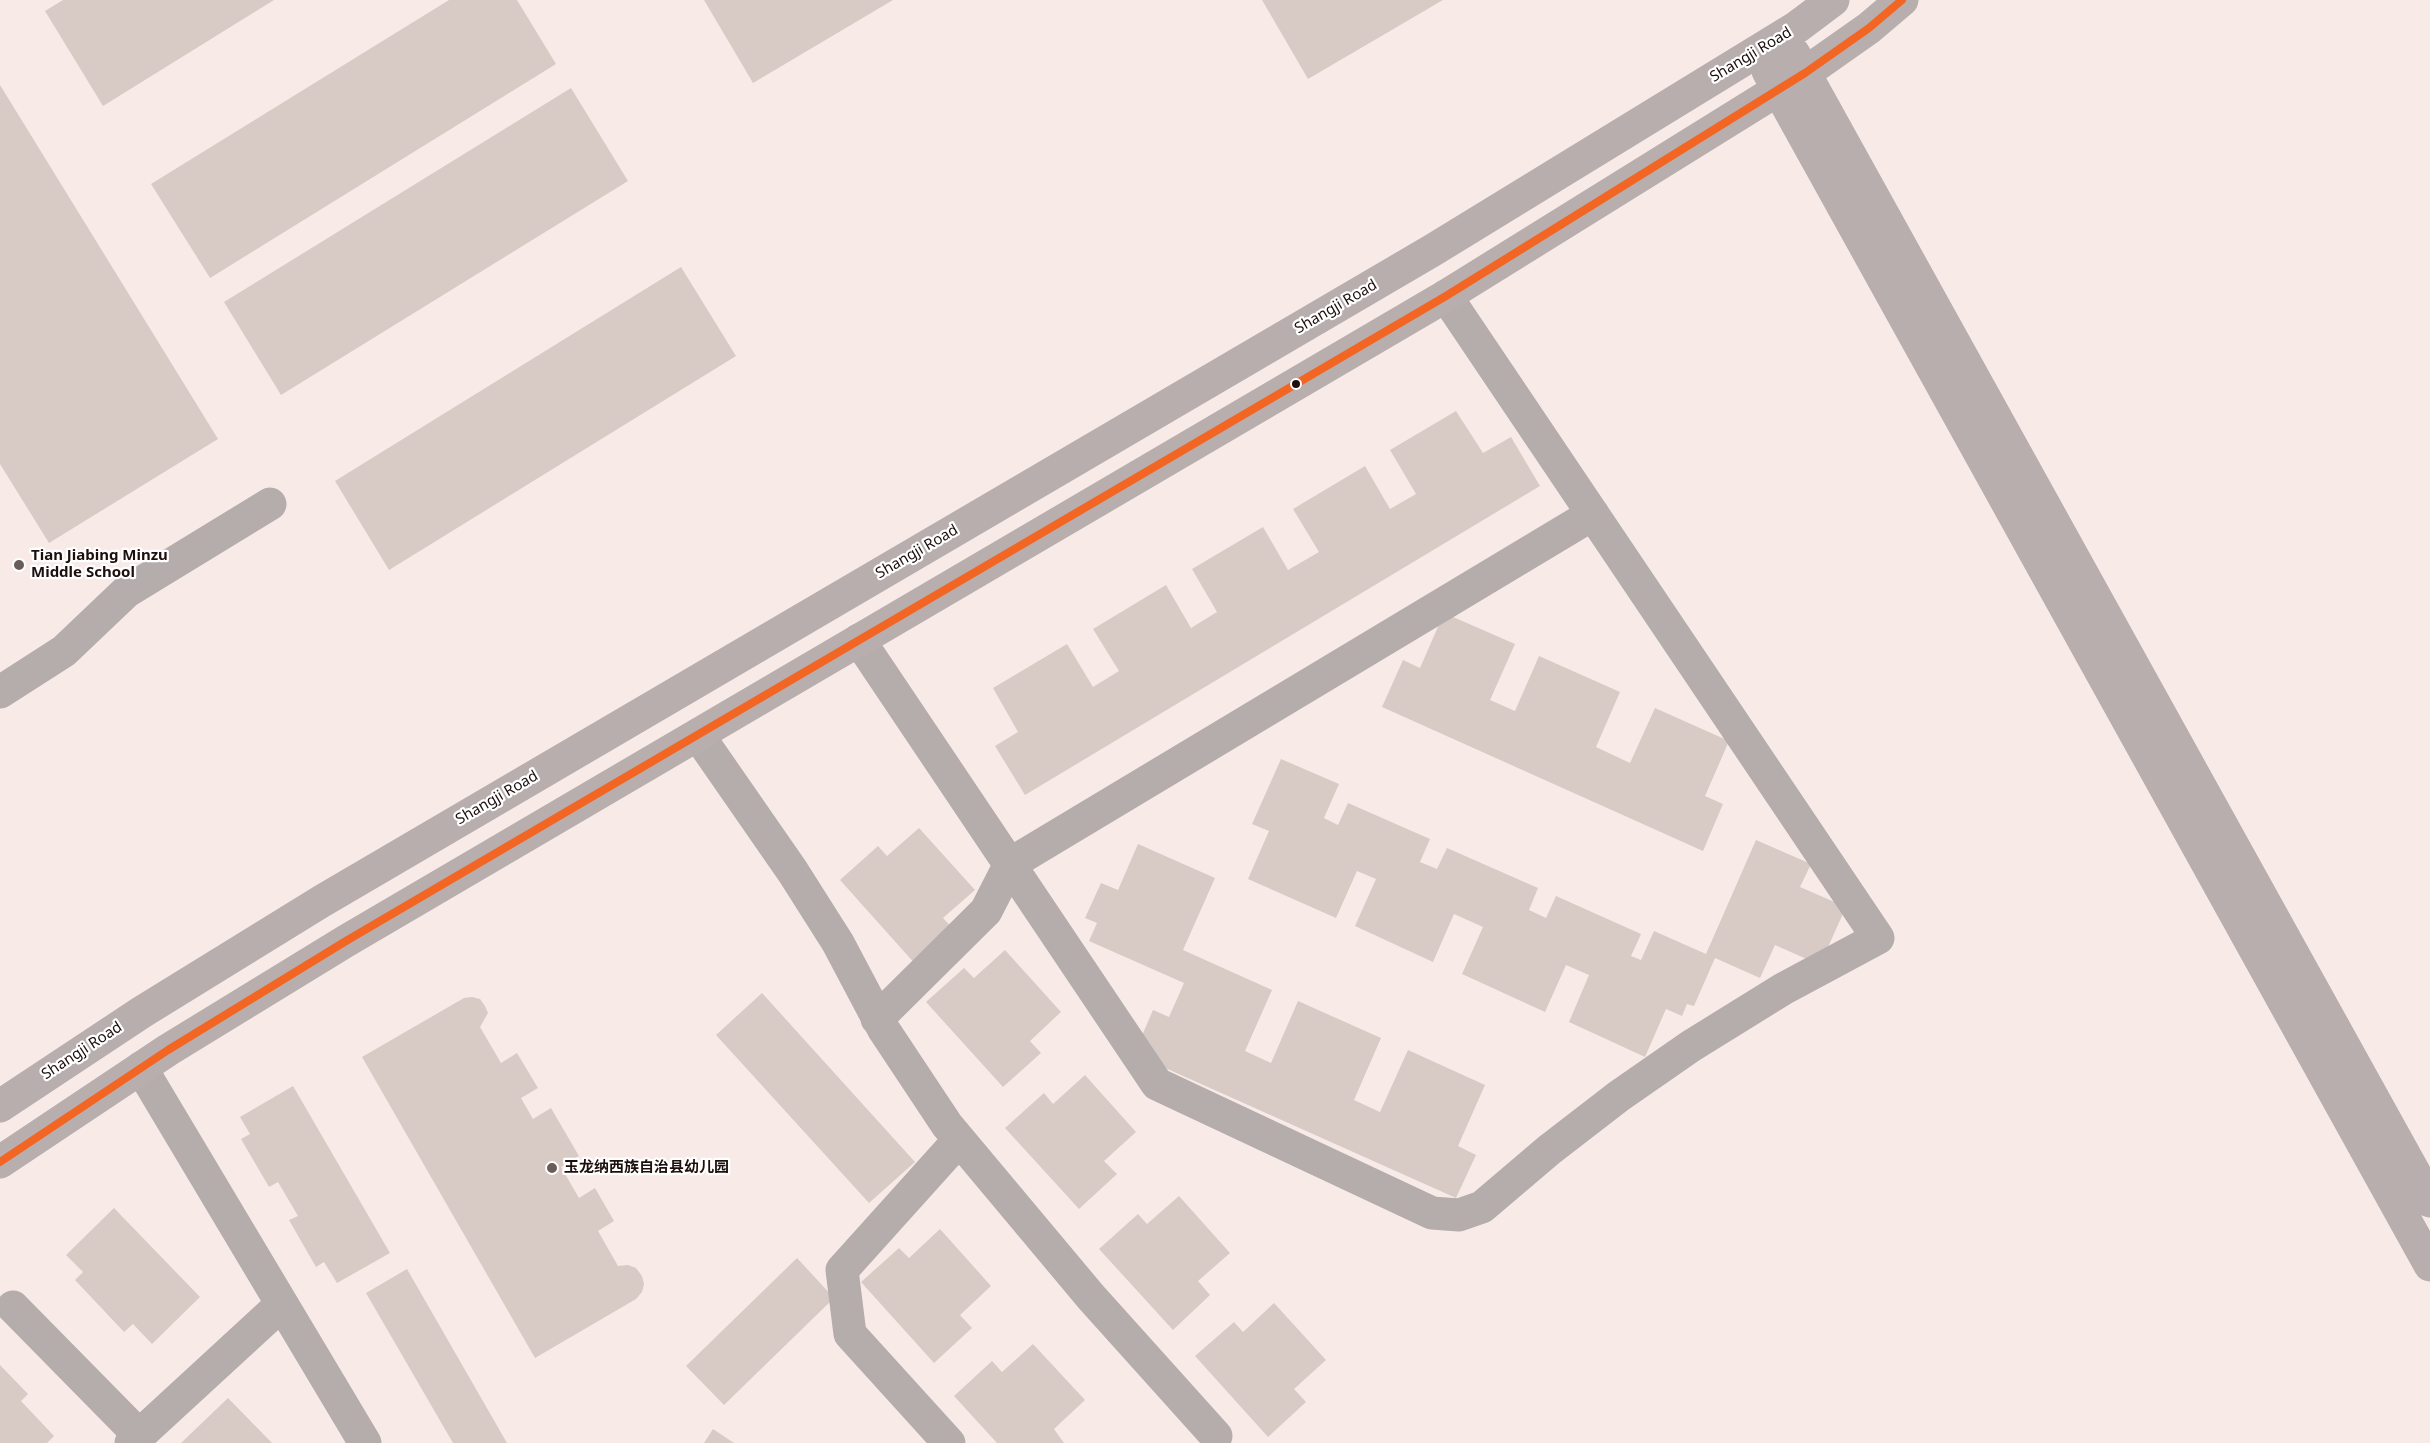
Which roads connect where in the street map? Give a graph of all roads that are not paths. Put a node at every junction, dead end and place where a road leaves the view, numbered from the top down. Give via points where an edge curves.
1 (1833, 0) edge
2 (1902, 0) edge
3 (1770, 43) junction
4 (1792, 81) junction
5 (1446, 296) junction
6 (270, 504) dead end
7 (1593, 514) junction
8 (859, 640) junction
9 (0, 693) edge
10 (698, 735) junction
11 (1010, 864) junction
12 (878, 1019) junction
13 (141, 1068) junction
14 (0, 1106) edge
15 (959, 1140) junction
16 (0, 1162) edge
17 (2430, 1201) edge
18 (2430, 1265) edge
19 (282, 1304) junction
20 (13, 1307) dead end
21 (1216, 1436) dead end
22 (135, 1439) edge
23 (365, 1443) edge
24 (949, 1443) edge

1 - 3 main road, Shangji Road
2 - 4 main road
3 - 4 main road
3 - 14 main road, Shangji Road via 1433,250 322,901 142,1012
4 - 5 main road
4 - 17 main road
4 - 18 main road
5 - 7 lane
5 - 8 main road
6 - 9 lane via 126,592 63,651
7 - 11 lane
7 - 11 lane via 1878,938 1783,989 1691,1046 1619,1096 1482,1207 1459,1215 1432,1213 1157,1084
8 - 10 main road
8 - 11 lane
10 - 12 lane via 838,943
10 - 13 main road via 346,941
11 - 12 lane via 986,911
12 - 15 lane
13 - 16 main road
13 - 19 lane
15 - 21 lane
15 - 24 lane via 842,1270 850,1334
19 - 22 lane
19 - 23 lane
20 - 22 lane

